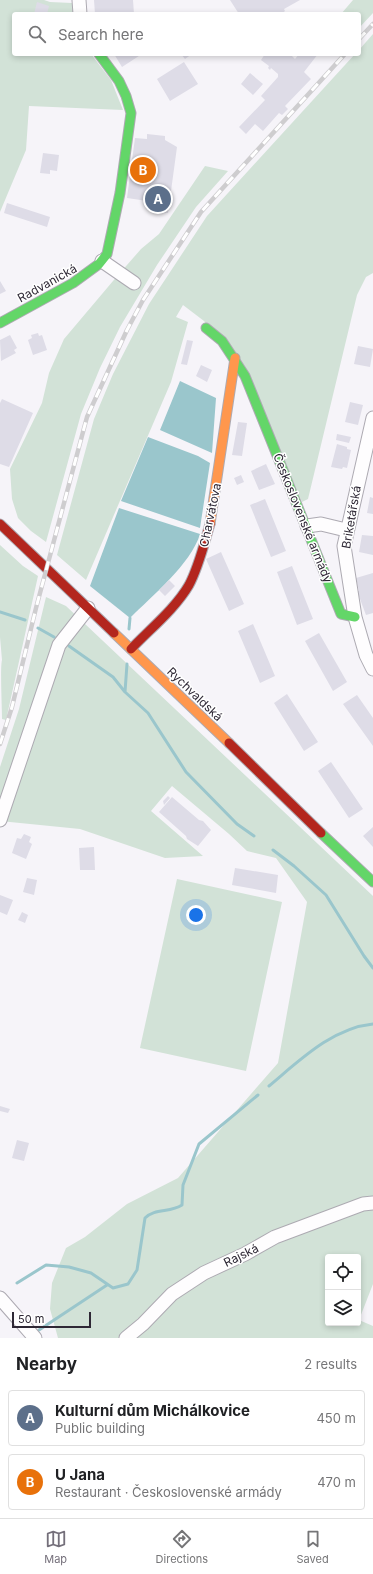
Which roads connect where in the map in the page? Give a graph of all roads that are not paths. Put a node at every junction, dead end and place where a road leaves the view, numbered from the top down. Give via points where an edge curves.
1 (79, 0) edge
2 (80, 12) edge
3 (100, 56) edge
4 (102, 261) junction
5 (134, 283) dead end
6 (0, 323) edge
7 (206, 328) dead end
8 (234, 358) junction
9 (373, 418) edge
10 (0, 524) edge
11 (308, 526) junction
12 (346, 530) junction
13 (88, 608) junction
14 (355, 616) junction
15 (131, 649) junction
16 (373, 669) edge
17 (0, 820) edge
18 (373, 882) edge
19 (373, 1203) edge
20 (0, 1298) edge
21 (35, 1338) edge
22 (126, 1338) edge

1 - 2 street
3 - 4 street via 124,88 131,112 110,245
4 - 5 street
4 - 6 street, Radvanická via 89,274
7 - 8 street, Československé armády via 222,341
8 - 11 street, Československé armády via 245,376
8 - 15 street, Charvátova via 212,518 201,556 189,584 180,596
9 - 12 street, Briketářská
10 - 13 street, Rychvaldská
11 - 12 street via 321,524
11 - 14 street, Československé armády via 341,614
12 - 14 street, Briketářská via 345,560
13 - 15 street, Rychvaldská
13 - 17 street via 59,645
14 - 16 street via 366,655
15 - 18 street, Rychvaldská
19 - 22 street, Rajská via 363,1204 276,1237 204,1273 172,1294
20 - 21 street

